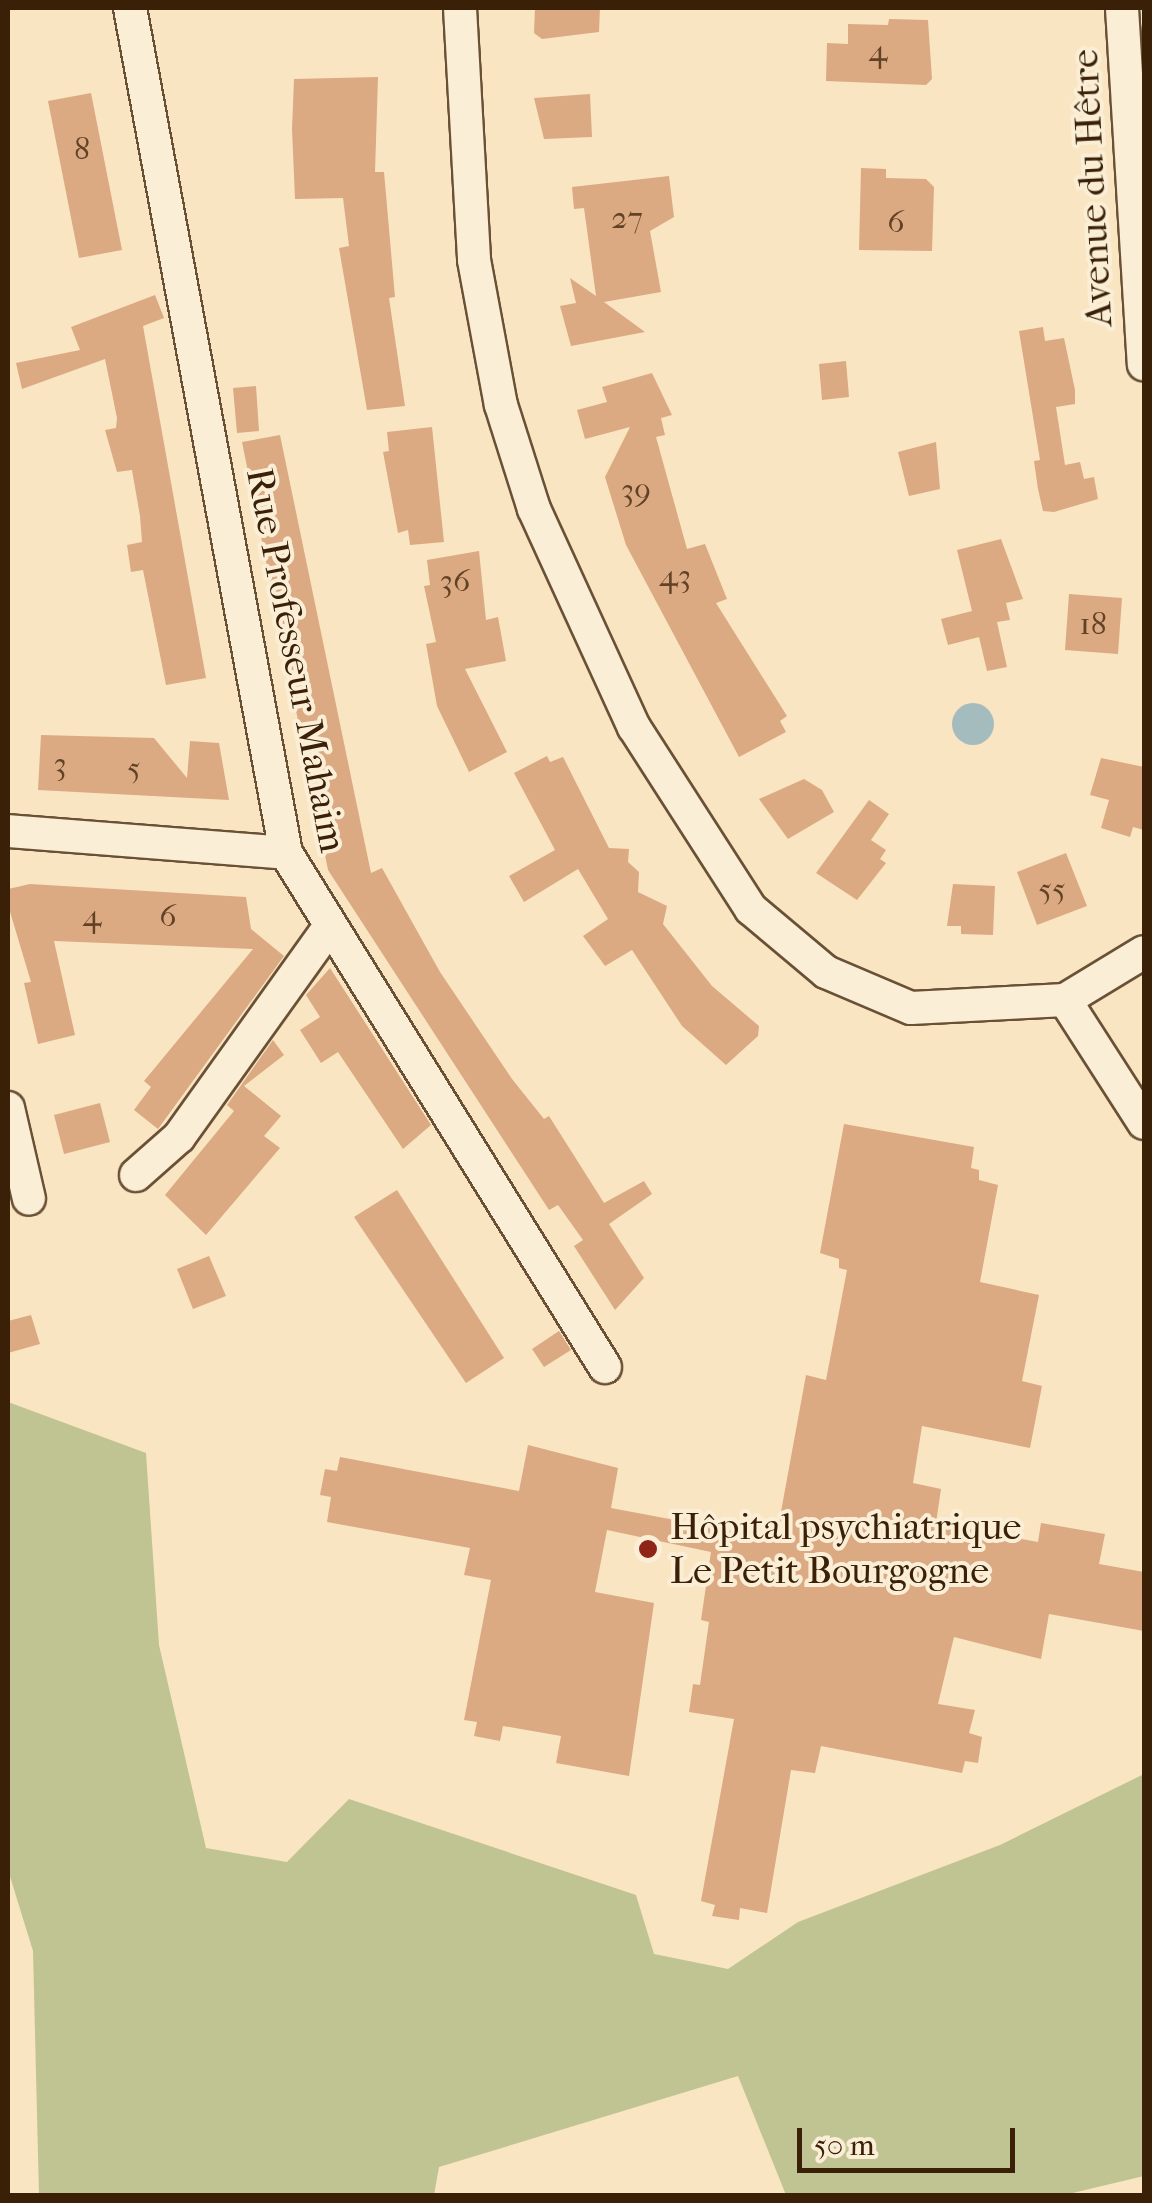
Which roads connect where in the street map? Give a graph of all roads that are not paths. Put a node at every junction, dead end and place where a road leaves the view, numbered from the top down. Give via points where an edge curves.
1 (130, 8) edge
2 (460, 8) edge
3 (1122, 8) edge
4 (1144, 364) edge
5 (8, 831) edge
6 (286, 853) junction
7 (328, 929) junction
8 (1142, 954) edge
9 (1066, 1000) junction
10 (8, 1108) edge
11 (1144, 1123) edge
12 (136, 1175) dead end
13 (29, 1198) dead end
14 (605, 1366) dead end

1 - 6 street, Rue Professeur Mahaim
2 - 9 street via 474,260 502,405 534,510 634,727 751,909 826,972 911,1008
3 - 4 street, Avenue du Hêtre
5 - 6 street
6 - 7 street, Rue Professeur Mahaim
7 - 12 street via 179,1137
7 - 14 street, Rue Professeur Mahaim via 450,1107
8 - 9 street
9 - 11 street
10 - 13 street

